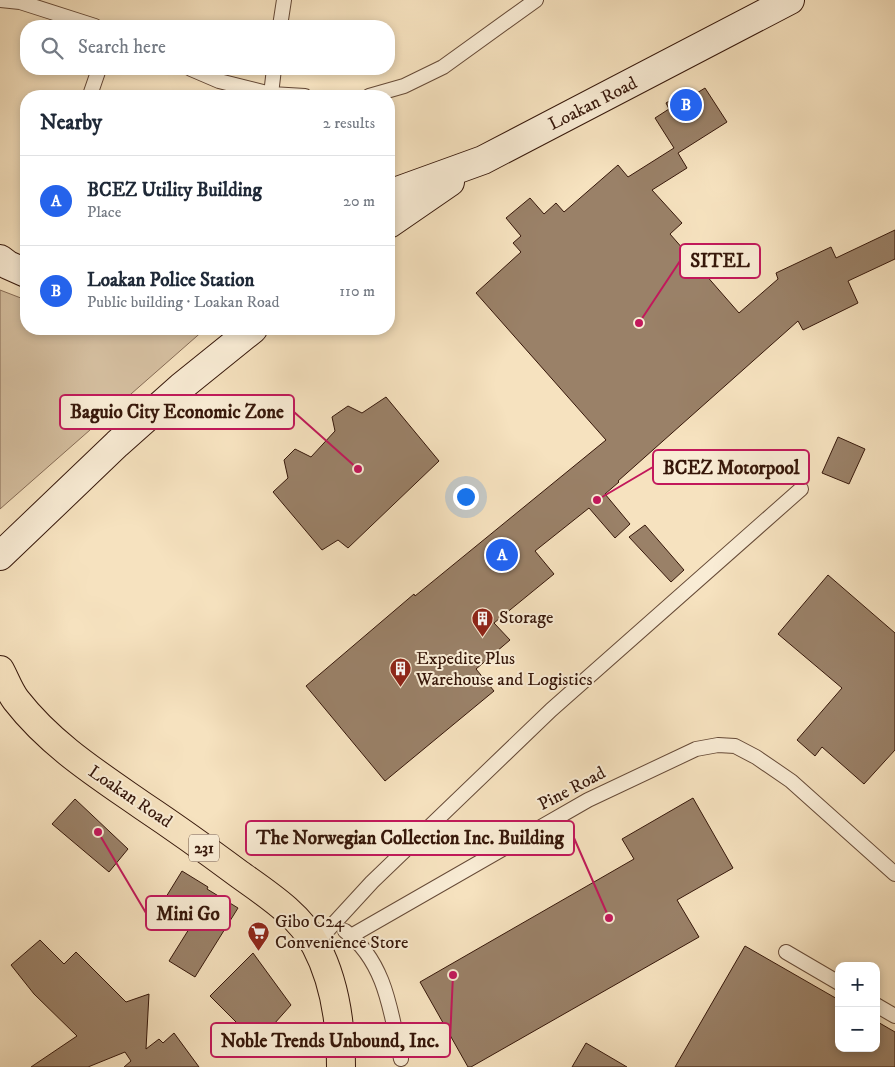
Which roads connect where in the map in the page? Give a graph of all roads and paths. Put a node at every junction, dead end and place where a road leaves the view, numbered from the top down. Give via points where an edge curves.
1 (0, 0) edge
2 (284, 0) edge
3 (536, 0) edge
4 (790, 0) edge
5 (76, 20) edge
6 (281, 20) edge
7 (97, 75) edge
8 (206, 75) edge
9 (273, 75) edge
10 (92, 90) edge
11 (256, 90) edge
12 (271, 90) edge
13 (390, 90) edge
14 (483, 160) junction
15 (395, 192) edge
16 (395, 220) edge
17 (0, 259) edge
18 (20, 270) edge
19 (246, 335) edge
20 (801, 489) dead end
21 (0, 556) edge
22 (0, 670) edge
23 (895, 874) edge
24 (335, 924) junction
25 (351, 936) junction
26 (316, 944) junction
27 (786, 952) dead end
28 (835, 981) edge
29 (879, 1007) edge
30 (895, 1016) edge
31 (401, 1059) dead end
32 (340, 1067) edge

1 - 5 lane via 20,2
2 - 6 lane
3 - 13 lane via 443,66
4 - 14 main road, Loakan Road
7 - 10 lane
8 - 11 lane
9 - 12 lane
14 - 15 main road, Loakan Road
14 - 16 main road
17 - 18 main road
19 - 21 main road via 117,444
20 - 24 lane via 551,710 372,882
22 - 26 main road, Loakan Road / 231 via 15,698 77,761 274,899 298,921
23 - 25 lane, Pine Road via 791,781 735,746 718,746 696,749 588,800
24 - 25 lane
24 - 26 lane
25 - 31 lane via 374,963 381,978
26 - 32 main road, Loakan Road / 231 via 328,976 341,1037
27 - 28 lane
29 - 30 lane

